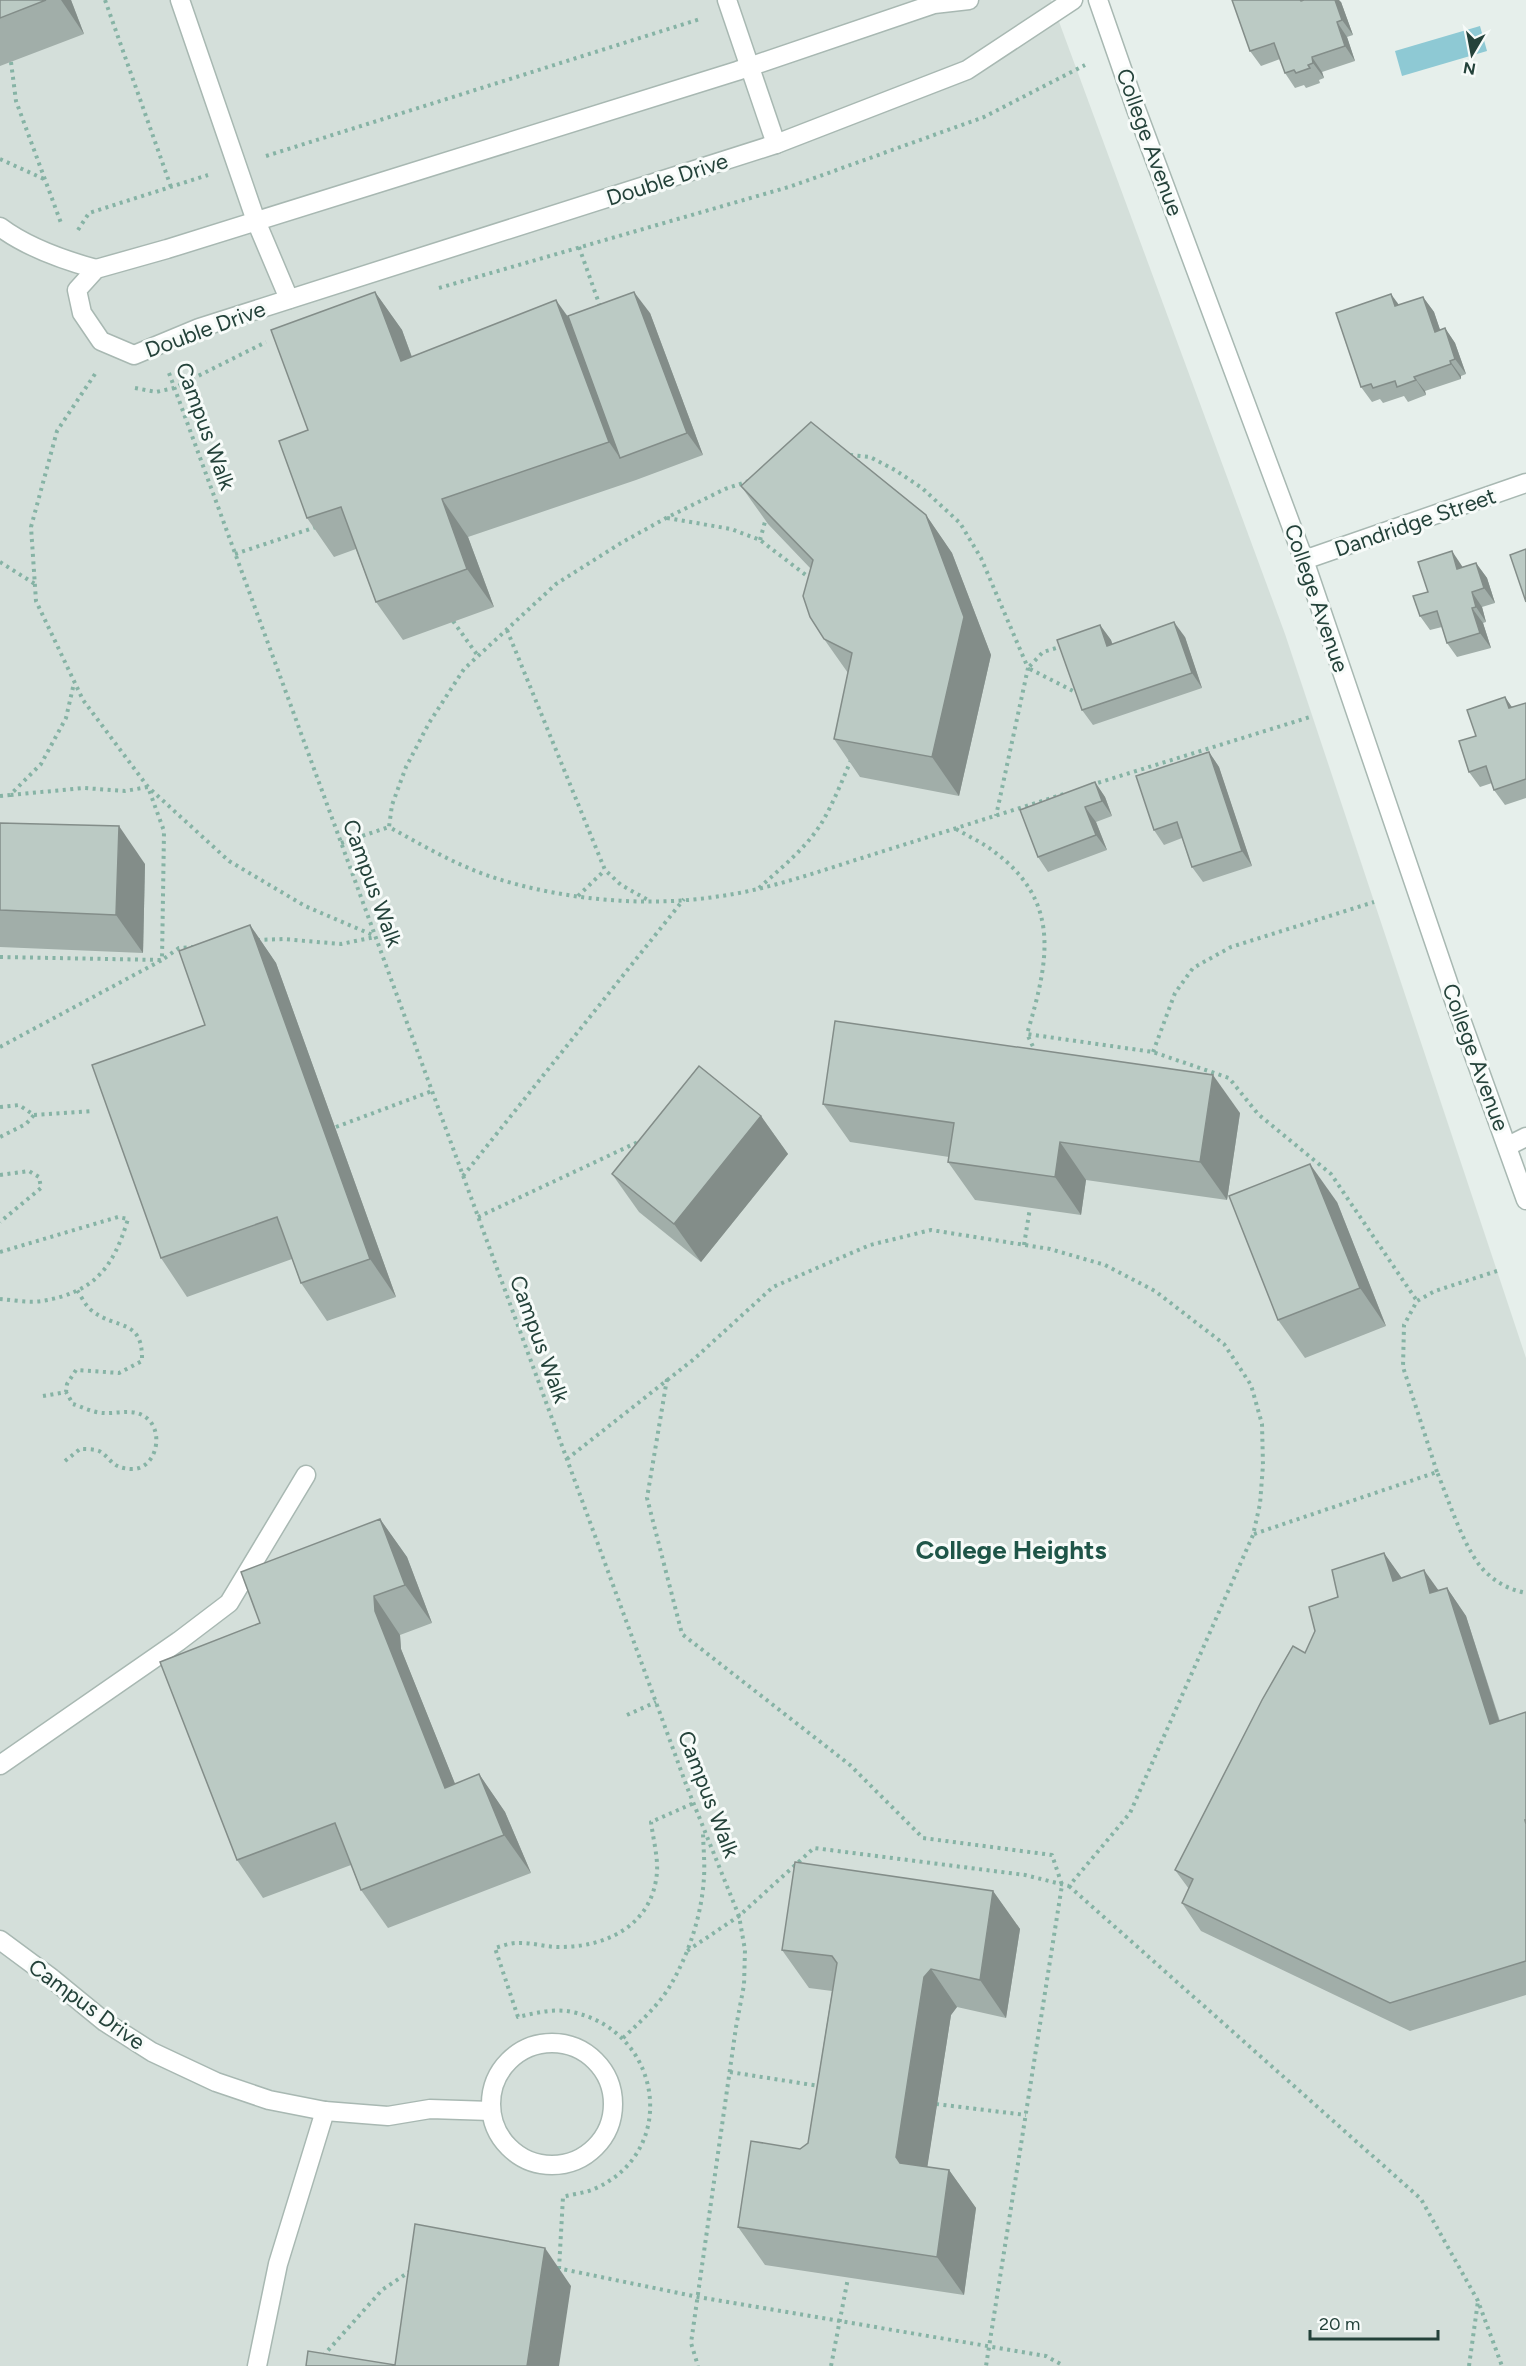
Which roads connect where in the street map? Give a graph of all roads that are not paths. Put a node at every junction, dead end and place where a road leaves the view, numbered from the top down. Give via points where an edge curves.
1 (180, 0) edge
2 (969, 0) edge
3 (1073, 0) edge
4 (1098, 0) edge
5 (729, 4) edge
6 (751, 66) junction
7 (777, 144) junction
8 (256, 221) junction
9 (0, 227) edge
10 (96, 269) junction
11 (289, 299) junction
12 (1526, 483) edge
13 (1304, 560) junction
14 (1526, 1137) edge
15 (1508, 1146) junction
16 (1526, 1200) edge
17 (306, 1475) dead end
18 (0, 1765) edge
19 (0, 1940) edge
20 (325, 2111) junction
21 (490, 2111) junction
22 (257, 2366) edge

1 - 8 street
2 - 6 street via 934,4
3 - 7 street, Double Drive via 967,70
4 - 13 street, College Avenue
5 - 6 street
6 - 7 street
6 - 8 street
7 - 11 street, Double Drive
8 - 10 street
8 - 11 street
9 - 10 street via 9,234 64,251
10 - 11 street, Double Drive via 77,290 82,313 101,341 134,355 199,328
12 - 13 street, Dandridge Street
13 - 15 street, College Avenue
14 - 15 street
15 - 16 street, College Avenue
17 - 18 street via 229,1603
19 - 20 street, Campus Drive via 105,2022 152,2052 216,2082 269,2100
20 - 21 street, Campus Drive via 388,2116 430,2109
20 - 22 street via 278,2264
21 - 21 street via 506,2145 521,2158 560,2166 580,2160 597,2148 609,2130 614,2110 612,2089 604,2070 590,2055 571,2046 551,2043 513,2056 492,2090

